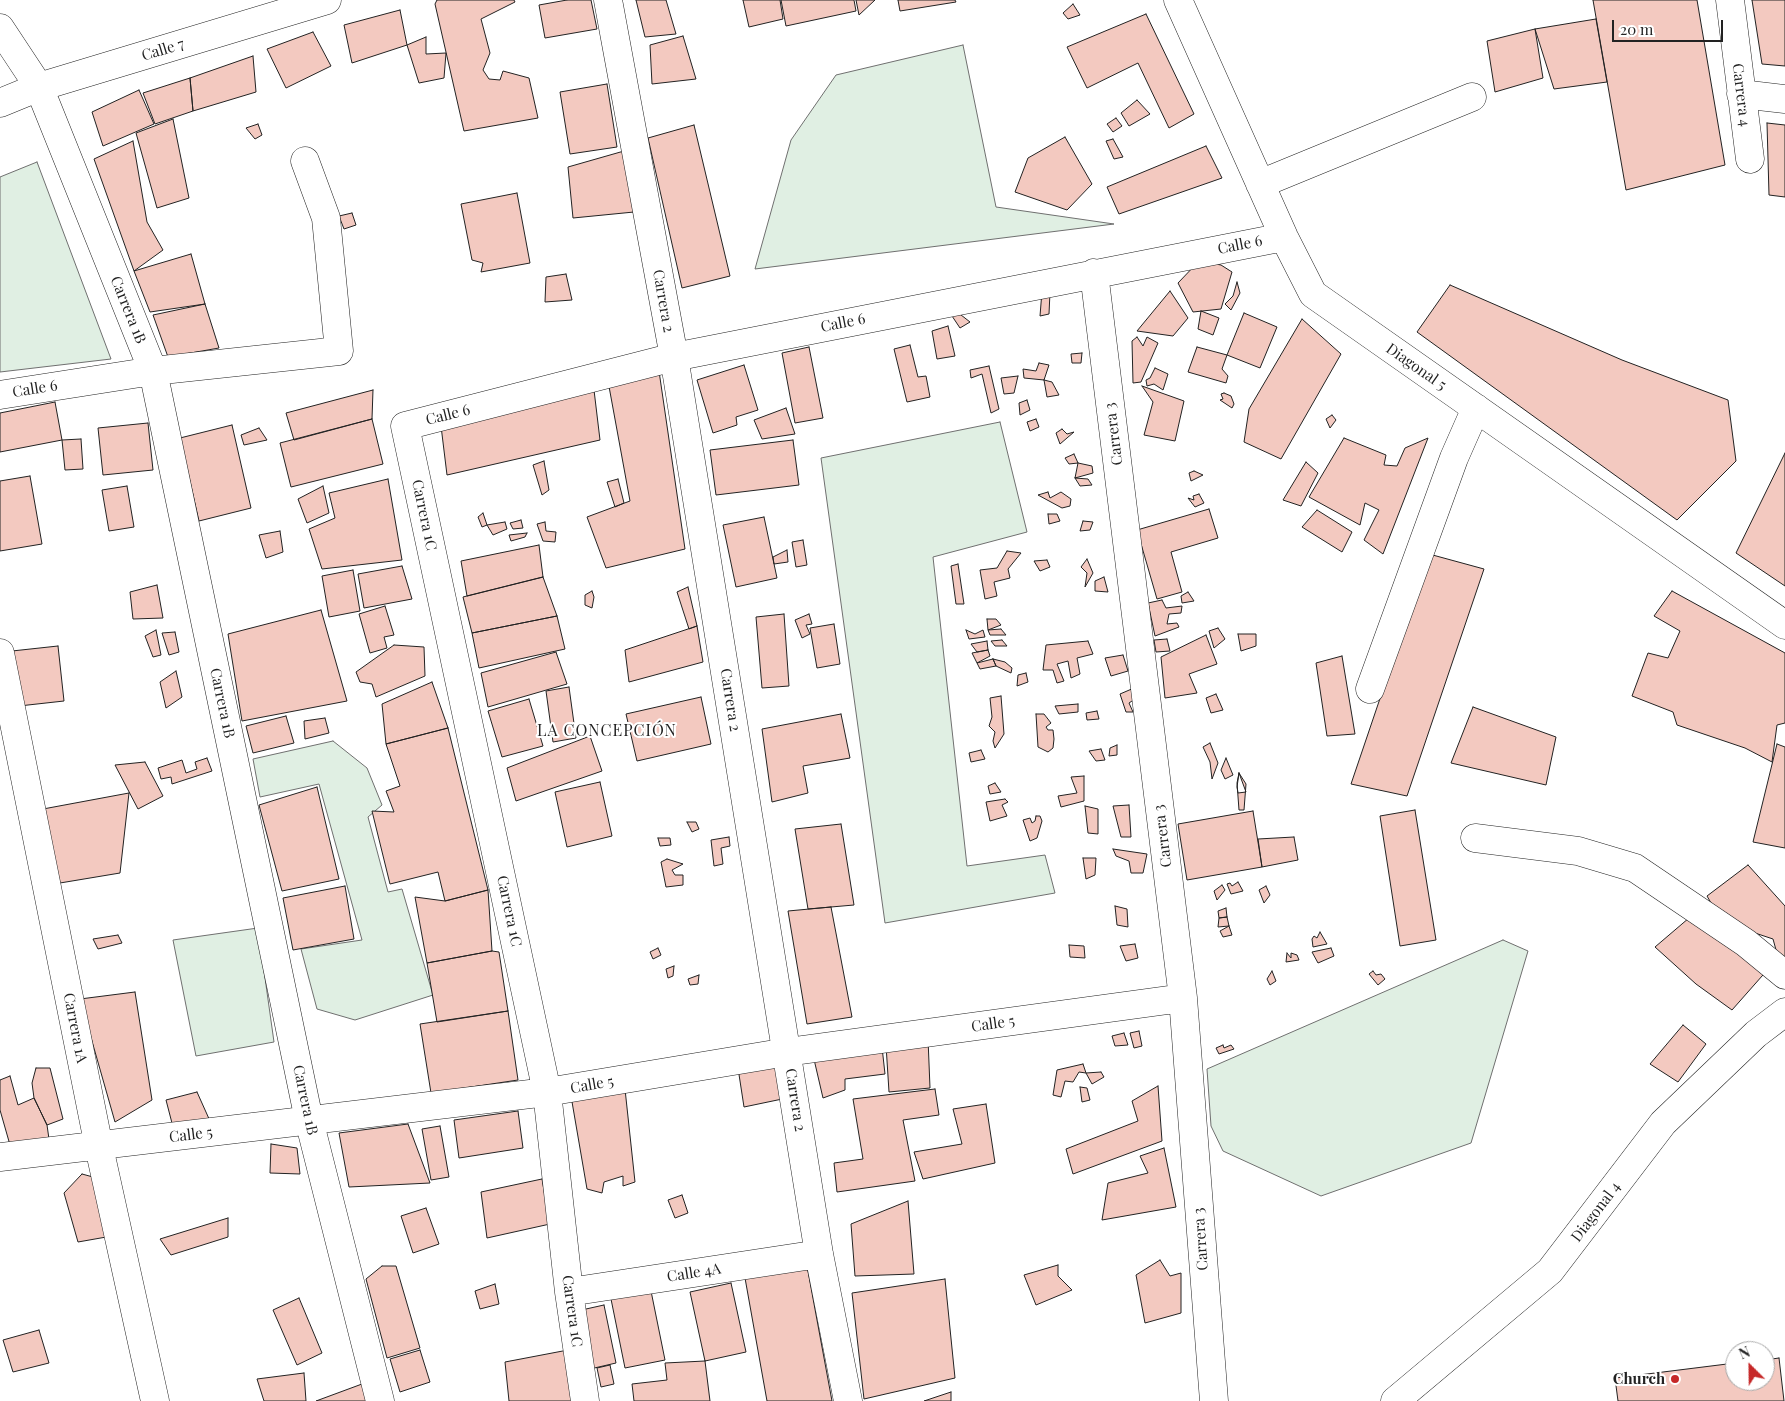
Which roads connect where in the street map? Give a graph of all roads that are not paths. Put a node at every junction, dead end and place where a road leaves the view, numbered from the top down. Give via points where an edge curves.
1 (327, 0) edge
2 (608, 0) edge
3 (1178, 0) edge
4 (1730, 0) edge
5 (0, 28) edge
6 (39, 87) junction
7 (1740, 94) junction
8 (1472, 97) dead end
9 (1785, 99) edge
10 (0, 103) edge
11 (1750, 159) dead end
12 (305, 161) dead end
13 (1260, 184) junction
14 (1284, 237) junction
15 (1094, 273) junction
16 (674, 356) junction
17 (152, 370) junction
18 (0, 395) edge
19 (1476, 408) junction
20 (405, 426) joint
21 (1785, 625) edge
22 (0, 653) edge
23 (1370, 689) dead end
24 (1475, 838) dead end
25 (1785, 975) edge
26 (1183, 998) junction
27 (1785, 1012) edge
28 (787, 1052) junction
29 (547, 1092) junction
30 (309, 1120) junction
31 (99, 1146) junction
32 (0, 1156) edge
33 (819, 1254) junction
34 (568, 1292) junction
35 (154, 1401) edge
36 (380, 1401) edge
37 (585, 1401) edge
38 (848, 1401) edge
39 (1214, 1401) edge
40 (1395, 1401) edge

1 - 6 street, Calle 7
2 - 16 street, Carrera 2
3 - 13 street, Diagonal 5
4 - 7 street, Carrera 4
5 - 6 street, Carrera 1B
6 - 10 street, Calle 7
6 - 17 street, Carrera 1B
7 - 9 street
7 - 11 street, Carrera 4
8 - 13 street
12 - 17 street, Calle 6 via 326,218 339,351
13 - 14 street, Diagonal 5
14 - 15 street, Calle 6
14 - 19 street, Diagonal 5 via 1313,294
15 - 16 street, Calle 6
15 - 26 street, Carrera 3
16 - 20 street, Calle 6
16 - 28 street, Carrera 2
17 - 18 street, Calle 6
17 - 30 street, Carrera 1B
19 - 21 street, Diagonal 5
19 - 23 street via 1454,458
20 - 29 street, Carrera 1C
22 - 31 street, Carrera 1A
24 - 25 street via 1578,850 1635,868 1746,943
26 - 28 street, Calle 5
26 - 39 street, Carrera 3
27 - 40 street, Diagonal 4 via 1756,1034 1663,1124 1550,1271
28 - 29 street, Calle 5
28 - 33 street, Carrera 2
29 - 30 street, Calle 5
29 - 34 street, Carrera 1C
30 - 31 street, Calle 5
30 - 36 street, Carrera 1B
31 - 32 street, Calle 5
31 - 35 street, Carrera 1A
33 - 34 street, Calle 4A
33 - 38 street, Carrera 2
34 - 37 street, Carrera 1C

